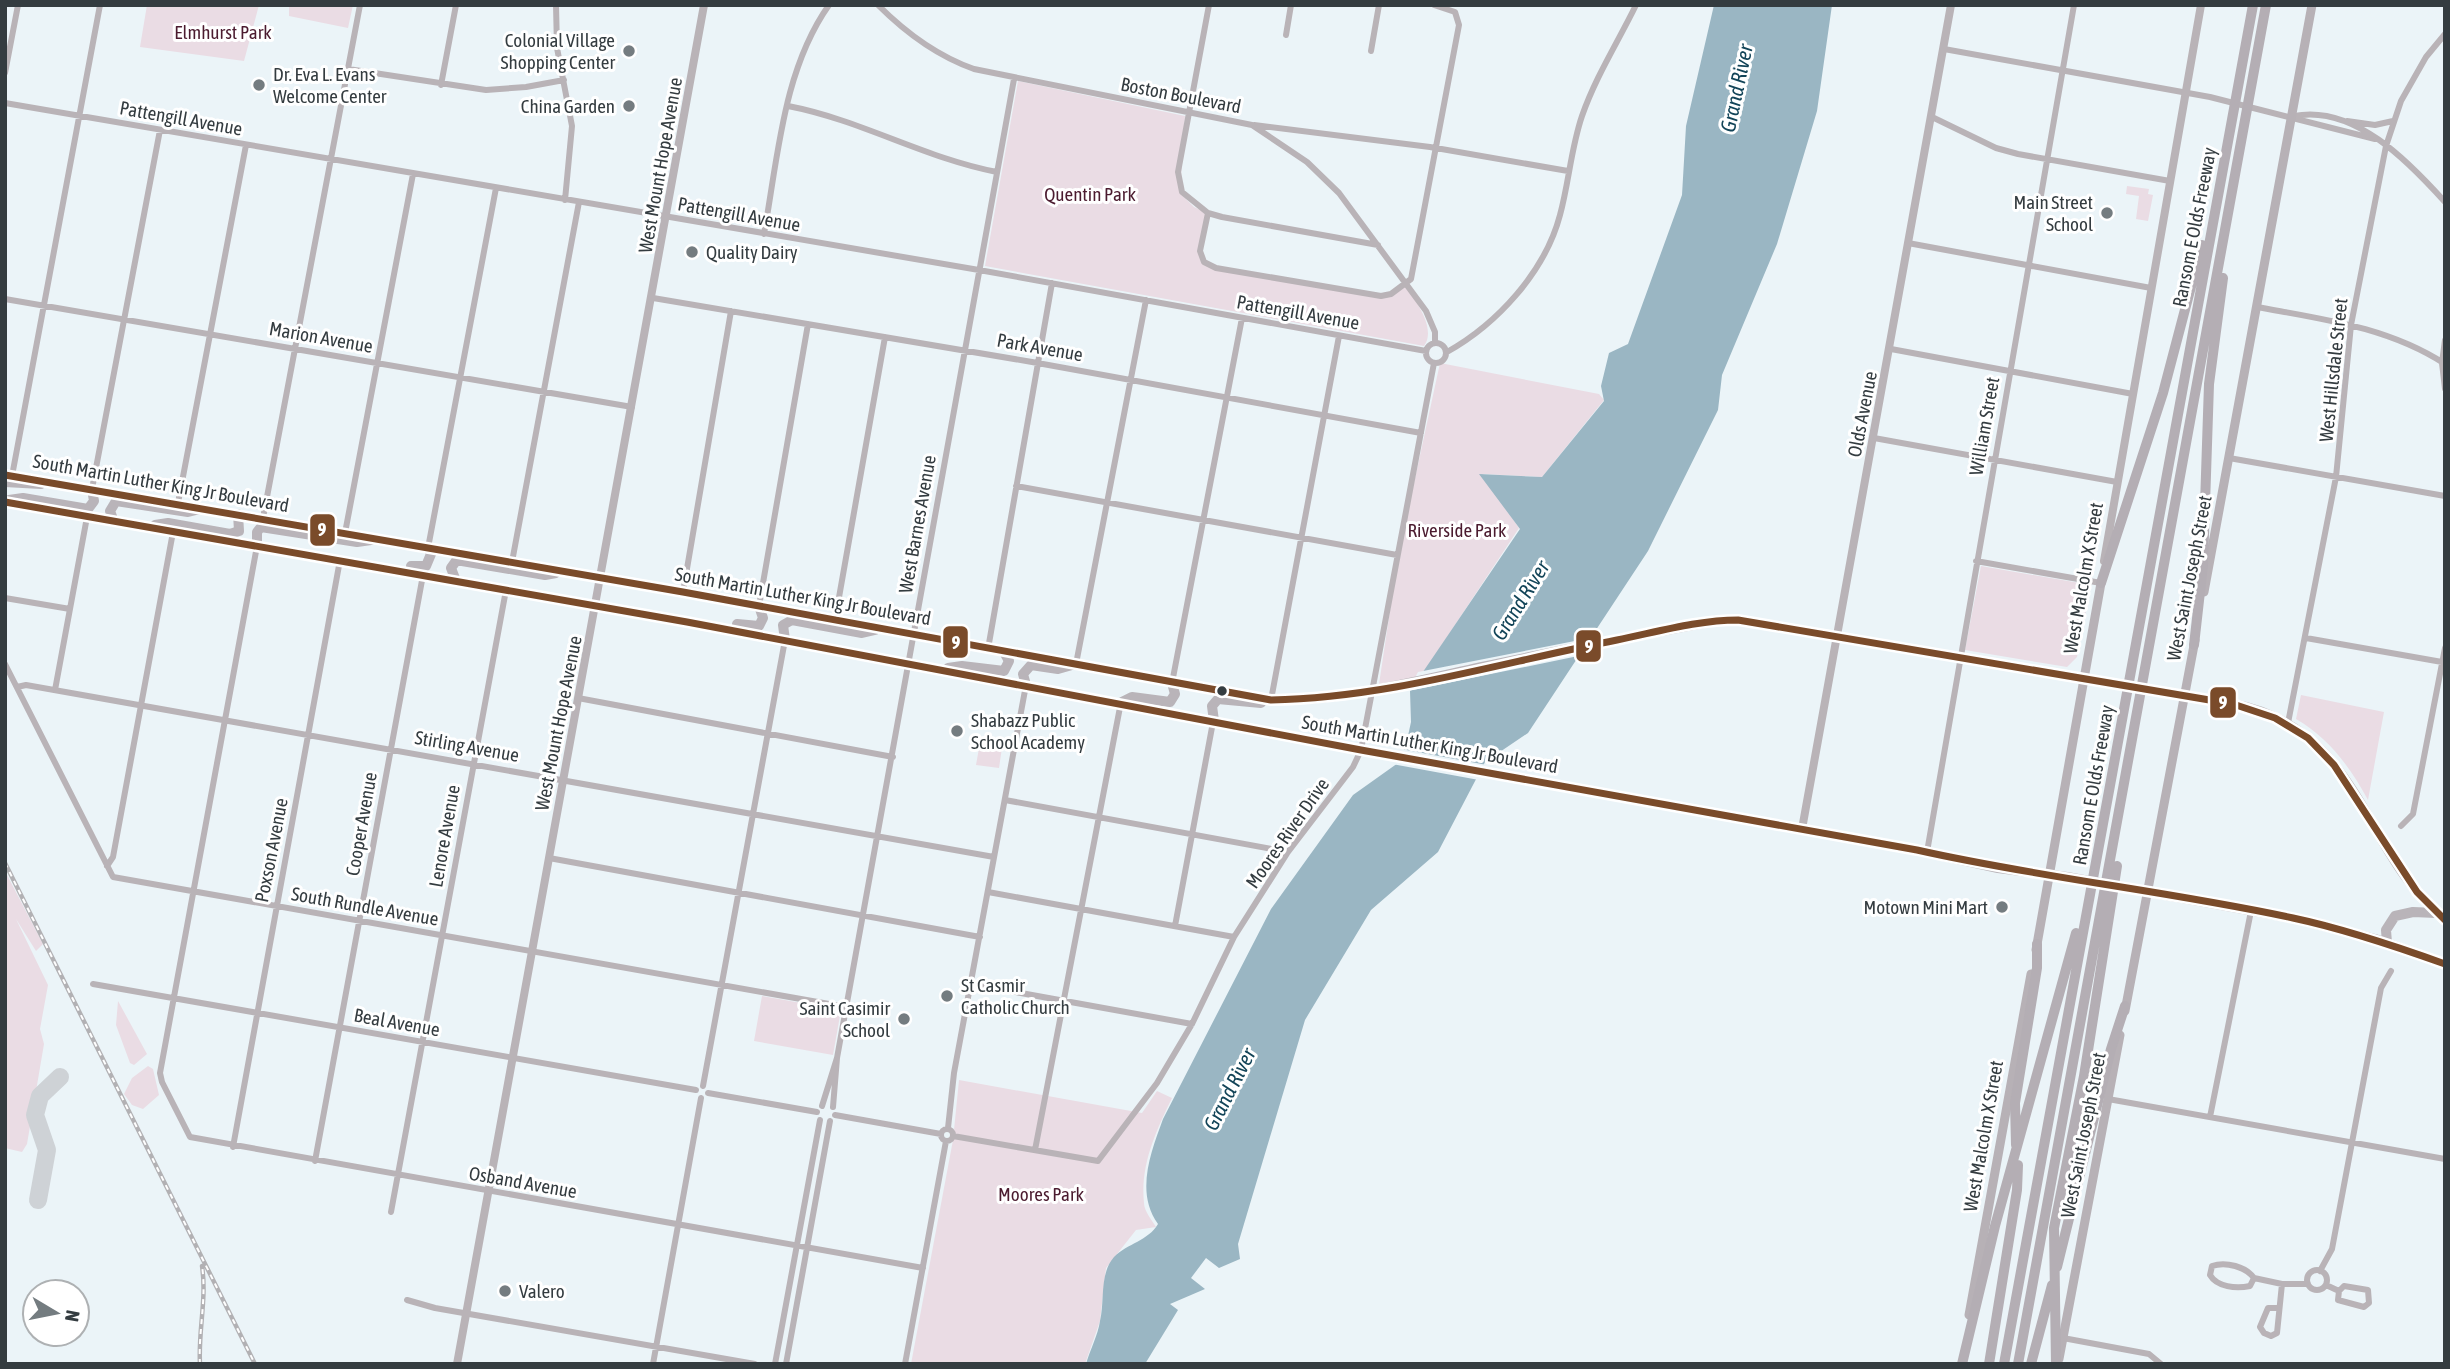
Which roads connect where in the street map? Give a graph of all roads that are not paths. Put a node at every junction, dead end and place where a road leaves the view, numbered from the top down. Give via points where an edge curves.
1 (18, 5) edge
2 (100, 5) edge
3 (360, 5) edge
4 (456, 5) edge
5 (556, 5) edge
6 (704, 5) edge
7 (829, 5) edge
8 (878, 5) edge
9 (1209, 5) edge
10 (1291, 5) edge
11 (1379, 5) edge
12 (1434, 5) edge
13 (1636, 5) edge
14 (1951, 5) edge
15 (2074, 5) edge
16 (2200, 5) edge
17 (2253, 5) edge
18 (2266, 5) edge
19 (2312, 5) edge
20 (1286, 35) dead end
21 (2442, 36) edge
22 (2445, 46) edge
23 (1944, 49) junction
24 (1371, 51) dead end
25 (348, 69) junction
26 (2063, 71) junction
27 (5, 74) edge
28 (1014, 79) junction
29 (564, 80) junction
30 (441, 85) junction
31 (2185, 92) junction
32 (5, 103) edge
33 (788, 106) junction
34 (1190, 111) junction
35 (79, 116) junction
36 (1932, 117) junction
37 (2292, 117) junction
38 (2232, 120) junction
39 (2336, 120) junction
40 (2393, 121) junction
41 (1252, 125) junction
42 (160, 130) junction
43 (2375, 139) junction
44 (246, 145) junction
45 (2386, 146) junction
46 (1437, 149) junction
47 (2047, 159) junction
48 (331, 160) junction
49 (2236, 169) junction
50 (1567, 171) junction
51 (997, 172) junction
52 (413, 174) junction
53 (2170, 181) junction
54 (496, 188) junction
55 (565, 200) junction
56 (579, 202) junction
57 (2445, 202) edge
58 (1208, 213) junction
59 (667, 217) junction
60 (764, 234) junction
61 (1908, 243) junction
62 (1378, 245) junction
63 (2029, 266) junction
64 (979, 270) junction
65 (1406, 282) junction
66 (1052, 283) junction
67 (2151, 288) junction
68 (653, 298) junction
69 (5, 299) edge
70 (1146, 300) junction
71 (44, 305) junction
72 (2257, 307) junction
73 (731, 311) junction
74 (1242, 318) junction
75 (124, 319) junction
76 (808, 324) junction
77 (2351, 325) junction
78 (210, 334) junction
79 (1339, 335) junction
80 (885, 337) junction
81 (2445, 340) edge
82 (1435, 343) junction
83 (295, 348) junction
84 (1891, 349) junction
85 (964, 350) junction
86 (1426, 351) junction
87 (1447, 352) junction
88 (377, 363) junction
89 (1037, 363) junction
90 (1434, 363) junction
91 (2443, 363) edge
92 (2010, 371) junction
93 (460, 377) junction
94 (1130, 380) junction
95 (2445, 389) edge
96 (543, 391) junction
97 (2133, 394) junction
98 (1227, 398) junction
99 (632, 407) junction
100 (1324, 415) junction
101 (1421, 433) junction
102 (1874, 439) junction
103 (2229, 458) junction
104 (1994, 461) junction
105 (2336, 477) junction
106 (8, 478) edge
107 (2117, 482) junction
108 (1016, 486) junction
109 (92, 489) junction
110 (2445, 496) edge
111 (5, 501) edge
112 (1106, 502) junction
113 (178, 503) junction
114 (204, 508) junction
115 (238, 514) junction
116 (87, 517) junction
117 (263, 518) junction
118 (1203, 520) junction
119 (114, 522) junction
120 (144, 527) junction
121 (173, 531) junction
122 (345, 533) junction
123 (1300, 538) junction
124 (379, 539) junction
125 (257, 546) junction
126 (428, 548) junction
127 (311, 555) junction
128 (1397, 555) junction
129 (340, 560) junction
130 (1976, 561) junction
131 (512, 562) junction
132 (564, 571) junction
133 (423, 575) junction
134 (601, 577) junction
135 (456, 581) junction
136 (2101, 583) junction
137 (506, 590) junction
138 (683, 592) junction
139 (5, 598) edge
140 (596, 606) junction
141 (759, 606) junction
142 (70, 610) junction
143 (643, 614) junction
144 (835, 620) junction
145 (883, 629) junction
146 (914, 634) junction
147 (1838, 636) junction
148 (2306, 638) junction
149 (785, 640) junction
150 (2194, 645) junction
151 (2445, 648) edge
152 (988, 649) junction
153 (1004, 652) junction
154 (1959, 657) junction
155 (2442, 662) junction
156 (5, 664) edge
157 (908, 664) junction
158 (1076, 664) junction
159 (945, 670) junction
160 (2083, 678) junction
161 (1172, 683) junction
162 (1026, 685) junction
163 (17, 687) junction
164 (55, 690) junction
165 (1373, 690) junction
166 (2184, 695) junction
167 (578, 698) junction
168 (1271, 700) junction
169 (1121, 702) junction
170 (141, 705) junction
171 (2139, 707) junction
172 (225, 720) junction
173 (1214, 721) junction
174 (2288, 723) junction
175 (768, 733) junction
176 (308, 734) junction
177 (391, 748) junction
178 (1361, 750) junction
179 (893, 757) junction
180 (474, 763) junction
181 (563, 778) junction
182 (1005, 800) junction
183 (754, 813) junction
184 (1100, 817) junction
185 (2401, 826) dead end
186 (1802, 829) junction
187 (2102, 832) junction
188 (1192, 834) junction
189 (878, 836) junction
190 (1288, 852) junction
191 (1927, 852) junction
192 (994, 857) junction
193 (549, 858) junction
194 (107, 866) junction
195 (2050, 875) junction
196 (193, 892) junction
197 (988, 892) junction
198 (2147, 892) junction
199 (739, 893) junction
200 (276, 906) junction
201 (1083, 909) junction
202 (2251, 911) junction
203 (2436, 913) junction
204 (864, 915) junction
205 (2445, 920) edge
206 (359, 921) junction
207 (1175, 926) junction
208 (442, 936) junction
209 (980, 937) junction
210 (1234, 937) junction
211 (2037, 943) junction
212 (2387, 943) junction
213 (531, 951) junction
214 (2445, 964) edge
215 (2391, 971) dead end
216 (93, 984) dead end
217 (971, 984) junction
218 (722, 985) junction
219 (174, 998) junction
220 (1066, 1002) junction
221 (2126, 1006) junction
222 (846, 1007) junction
223 (257, 1013) junction
224 (1192, 1024) junction
225 (340, 1028) junction
226 (422, 1042) junction
227 (511, 1058) junction
228 (836, 1058) junction
229 (703, 1086) junction
230 (696, 1090) junction
231 (708, 1093) junction
232 (701, 1097) junction
233 (2108, 1099) junction
234 (820, 1112) junction
235 (833, 1114) junction
236 (2210, 1117) junction
237 (948, 1128) junction
238 (941, 1134) junction
239 (953, 1136) junction
240 (946, 1141) junction
241 (2352, 1143) junction
242 (233, 1146) junction
243 (1035, 1150) junction
244 (2445, 1159) edge
245 (315, 1161) junction
246 (398, 1176) junction
247 (488, 1191) junction
248 (391, 1212) dead end
249 (678, 1225) junction
250 (797, 1246) junction
251 (807, 1248) junction
252 (923, 1268) junction
253 (2320, 1270) junction
254 (2254, 1278) junction
255 (2283, 1284) junction
256 (2308, 1284) junction
257 (2326, 1284) junction
258 (2339, 1291) junction
259 (407, 1300) dead end
260 (2278, 1308) junction
261 (466, 1313) junction
262 (2063, 1338) junction
263 (656, 1346) junction
264 (457, 1364) edge
265 (653, 1364) edge
266 (755, 1364) edge
267 (775, 1364) edge
268 (786, 1364) edge
269 (905, 1364) edge
270 (1961, 1364) edge
271 (1989, 1364) edge
272 (2004, 1364) edge
273 (2018, 1364) edge
274 (2031, 1364) edge
275 (2057, 1364) edge
276 (2161, 1364) edge

1 - 27 street
2 - 35 street
3 - 25 street
4 - 30 street
5 - 29 street via 557,48
6 - 59 street, West Mount Hope Avenue
7 - 33 street via 800,56
8 - 28 street, Boston Boulevard via 941,55
9 - 34 street
10 - 20 street
11 - 24 street
12 - 46 street via 1448,8 1458,17
13 - 50 street via 1588,99
14 - 23 street, Olds Avenue
15 - 26 street, William Street
16 - 31 street, West Malcolm X Street
17 - 38 highway, Ransom E Olds Freeway
18 - 49 highway, Ransom E Olds Freeway
19 - 37 main road, West Saint Joseph Street
21 - 22 street
21 - 40 street, West Hillsdale Street via 2416,72
23 - 26 street
23 - 36 street, Olds Avenue
25 - 30 street
25 - 48 street
26 - 31 street
26 - 47 street, William Street
28 - 34 street, Boston Boulevard
28 - 51 street, West Barnes Avenue
29 - 30 street via 510,89
29 - 55 street via 572,145
31 - 37 street
31 - 53 street, West Malcolm X Street
32 - 35 street, Pattengill Avenue
33 - 51 street via 850,122 944,160
33 - 60 street
34 - 41 street, Boston Boulevard
34 - 58 street via 1178,172 1182,192
35 - 42 street, Pattengill Avenue
35 - 71 street
36 - 47 street via 1996,148
36 - 61 street, Olds Avenue
37 - 39 street via 2308,114
37 - 43 street
37 - 72 main road, West Saint Joseph Street
38 - 136 highway via 2167,381
38 - 187 highway, Ransom E Olds Freeway
39 - 40 street via 2375,125
39 - 43 street
40 - 45 street, West Hillsdale Street
41 - 46 street
41 - 62 street, Boston Boulevard via 1325,178
42 - 44 street, Pattengill Avenue
42 - 75 street
43 - 45 street
44 - 48 street, Pattengill Avenue
44 - 78 street
45 - 57 street
45 - 77 street, West Hillsdale Street
46 - 50 street
46 - 65 street via 1414,273
47 - 53 street
47 - 63 street, William Street
48 - 52 street, Pattengill Avenue
48 - 83 street
49 - 150 highway via 2209,384 2203,554
49 - 171 highway, Ransom E Olds Freeway
50 - 87 street via 1556,228 1531,274 1489,321
51 - 64 street, West Barnes Avenue
52 - 54 street, Pattengill Avenue
52 - 88 street
53 - 67 street, West Malcolm X Street
54 - 55 street, Pattengill Avenue
54 - 93 street
55 - 56 street, Pattengill Avenue
56 - 59 street, Pattengill Avenue
56 - 96 street
58 - 62 street
58 - 65 street via 1200,251 1204,262 1216,268 1381,296
59 - 60 street, Pattengill Avenue
59 - 68 street, West Mount Hope Avenue
60 - 64 street, Pattengill Avenue
61 - 63 street
61 - 84 street, Olds Avenue
62 - 65 street, Boston Boulevard
63 - 67 street
63 - 92 street, William Street
64 - 66 street, Pattengill Avenue
64 - 85 street, West Barnes Avenue
65 - 82 street, Boston Boulevard via 1432,322
66 - 70 street, Pattengill Avenue
66 - 89 street
67 - 97 street, West Malcolm X Street
68 - 73 street, Park Avenue
68 - 99 street, West Mount Hope Avenue
69 - 71 street, Marion Avenue
70 - 74 street, Pattengill Avenue
70 - 94 street
71 - 75 street, Marion Avenue
71 - 106 street
72 - 77 street
72 - 103 main road, West Saint Joseph Street
73 - 76 street, Park Avenue
73 - 138 street
74 - 79 street, Pattengill Avenue
74 - 98 street
75 - 78 street, Marion Avenue
75 - 109 street
76 - 80 street, Park Avenue
76 - 141 street
77 - 91 street via 2390,336
77 - 105 street, West Hillsdale Street
78 - 83 street, Marion Avenue
78 - 113 street
79 - 86 street, Pattengill Avenue
79 - 100 street
80 - 85 street, Park Avenue
80 - 144 street
81 - 91 street
82 - 86 street
82 - 87 street
83 - 88 street, Marion Avenue
83 - 117 street
84 - 92 street
84 - 102 street, Olds Avenue
85 - 89 street, Park Avenue
85 - 146 street, West Barnes Avenue
86 - 90 street
87 - 90 street via 1443,361
88 - 93 street, Marion Avenue
88 - 122 street
89 - 94 street, Park Avenue
89 - 108 street
90 - 101 street, Moores River Drive
91 - 95 street
92 - 97 street
92 - 104 street, William Street
93 - 96 street, Marion Avenue
93 - 126 street
94 - 98 street, Park Avenue
94 - 112 street
96 - 99 street, Marion Avenue
96 - 131 street
97 - 107 street, West Malcolm X Street
98 - 100 street, Park Avenue
98 - 118 street
99 - 134 street, West Mount Hope Avenue
100 - 101 street, Park Avenue
100 - 123 street
101 - 128 street, Moores River Drive
102 - 104 street
102 - 147 street, Olds Avenue
103 - 105 street
103 - 150 main road, West Saint Joseph Street
104 - 107 street
104 - 130 street, William Street
105 - 110 street
105 - 148 street, West Hillsdale Street
106 - 109 main road, South Martin Luther King Jr Boulevard via 28,485 52,482
107 - 136 street, West Malcolm X Street
108 - 112 street
108 - 152 street
109 - 111 main road via 94,501 88,509 23,498
109 - 113 main road, South Martin Luther King Jr Boulevard
111 - 116 main road, South Martin Luther King Jr Boulevard
112 - 118 street
112 - 158 street
113 - 114 main road, South Martin Luther King Jr Boulevard
114 - 115 main road, South Martin Luther King Jr Boulevard
114 - 119 main road via 188,513 116,501 110,511
115 - 117 main road, South Martin Luther King Jr Boulevard
115 - 120 main road via 240,527 230,534 168,523
116 - 119 main road, South Martin Luther King Jr Boulevard
116 - 142 street
117 - 122 main road, South Martin Luther King Jr Boulevard
118 - 123 street
118 - 161 street
119 - 120 main road, South Martin Luther King Jr Boulevard
120 - 121 main road, South Martin Luther King Jr Boulevard
121 - 125 main road, South Martin Luther King Jr Boulevard
121 - 170 street
122 - 124 main road, South Martin Luther King Jr Boulevard
123 - 128 street
123 - 168 street
124 - 125 main road via 357,542 261,527
124 - 126 main road, South Martin Luther King Jr Boulevard
125 - 127 main road, South Martin Luther King Jr Boulevard
125 - 172 street
126 - 127 main road via 430,561 421,568 326,551
126 - 131 main road, South Martin Luther King Jr Boulevard
127 - 129 main road, South Martin Luther King Jr Boulevard
128 - 165 street, Moores River Drive
129 - 133 main road, South Martin Luther King Jr Boulevard
129 - 176 street, Poxson Avenue
130 - 136 street
130 - 154 street, William Street
131 - 132 main road, South Martin Luther King Jr Boulevard
132 - 134 main road, South Martin Luther King Jr Boulevard
132 - 135 main road via 545,575 456,561 451,568
133 - 135 main road, South Martin Luther King Jr Boulevard
133 - 177 street, Cooper Avenue
134 - 138 main road, South Martin Luther King Jr Boulevard
134 - 140 street, West Mount Hope Avenue
135 - 137 main road, South Martin Luther King Jr Boulevard
136 - 160 main road, West Malcolm X Street
137 - 140 main road, South Martin Luther King Jr Boulevard
137 - 180 street, Lenore Avenue
138 - 141 main road, South Martin Luther King Jr Boulevard
139 - 142 street
140 - 143 main road, South Martin Luther King Jr Boulevard
140 - 167 street, West Mount Hope Avenue
141 - 143 main road via 762,622 755,627 663,611
141 - 144 main road, South Martin Luther King Jr Boulevard
142 - 164 street
143 - 149 main road, South Martin Luther King Jr Boulevard
144 - 145 main road, South Martin Luther King Jr Boulevard
145 - 146 main road, South Martin Luther King Jr Boulevard
145 - 149 main road via 862,633 792,620 783,625
146 - 152 main road, South Martin Luther King Jr Boulevard
146 - 157 street, West Barnes Avenue
147 - 154 main road, South Martin Luther King Jr Boulevard
147 - 165 main road, South Martin Luther King Jr Boulevard via 1719,620
147 - 186 street, Olds Avenue
148 - 155 street
148 - 174 street, West Hillsdale Street
149 - 157 main road, South Martin Luther King Jr Boulevard
149 - 175 street
150 - 166 main road, West Saint Joseph Street
151 - 155 street
152 - 153 main road, South Martin Luther King Jr Boulevard
153 - 158 main road, South Martin Luther King Jr Boulevard
153 - 159 main road via 1008,665 1000,672 962,666
154 - 160 main road, South Martin Luther King Jr Boulevard
154 - 191 street, William Street
155 - 185 street via 2413,814
156 - 163 street
157 - 159 main road, South Martin Luther King Jr Boulevard
157 - 179 street, West Barnes Avenue
158 - 161 main road, South Martin Luther King Jr Boulevard
158 - 162 main road via 1058,669 1031,665 1023,674
159 - 162 main road, South Martin Luther King Jr Boulevard
160 - 166 main road, South Martin Luther King Jr Boulevard
160 - 195 main road, West Malcolm X Street
161 - 168 main road, South Martin Luther King Jr Boulevard
161 - 169 main road via 1175,694 1170,702 1132,697
162 - 169 main road, South Martin Luther King Jr Boulevard
162 - 182 street
163 - 164 street, Stirling Avenue
163 - 194 street
164 - 170 street, Stirling Avenue
165 - 168 main road, South Martin Luther King Jr Boulevard via 1304,701
165 - 178 street, Moores River Drive
166 - 174 main road, South Martin Luther King Jr Boulevard via 2258,709
166 - 198 main road, West Saint Joseph Street
167 - 175 street
167 - 181 street, West Mount Hope Avenue
168 - 173 main road via 1258,704 1219,699 1212,705
169 - 173 main road, South Martin Luther King Jr Boulevard
169 - 184 street
170 - 172 street, Stirling Avenue
170 - 194 street via 113,857
171 - 273 highway, Ransom E Olds Freeway
171 - 275 highway via 2093,1022 2053,1246
172 - 176 street, Stirling Avenue
172 - 196 street
173 - 178 main road, South Martin Luther King Jr Boulevard
173 - 188 street
174 - 203 main road, South Martin Luther King Jr Boulevard via 2333,761 2407,878
175 - 179 street
175 - 183 street
176 - 177 street, Stirling Avenue
176 - 200 street, Poxson Avenue
177 - 180 street, Stirling Avenue
177 - 206 street, Cooper Avenue
178 - 186 main road, South Martin Luther King Jr Boulevard
178 - 190 street, Moores River Drive
179 - 189 street, West Barnes Avenue
180 - 181 street, Stirling Avenue
180 - 208 street, Lenore Avenue
181 - 183 street, Stirling Avenue
181 - 193 street, West Mount Hope Avenue
182 - 184 street
182 - 192 street
183 - 189 street, Stirling Avenue
183 - 199 street
184 - 188 street
184 - 201 street
186 - 191 main road, South Martin Luther King Jr Boulevard
187 - 270 highway
187 - 272 highway, Ransom E Olds Freeway
188 - 190 street
188 - 207 street
189 - 192 street, Stirling Avenue
189 - 204 street, West Barnes Avenue
190 - 210 street, Moores River Drive
191 - 195 main road, South Martin Luther King Jr Boulevard
192 - 197 street
193 - 199 street
193 - 213 street, West Mount Hope Avenue
194 - 196 street, South Rundle Avenue via 113,877
195 - 198 main road, South Martin Luther King Jr Boulevard
195 - 211 main road, West Malcolm X Street
196 - 200 street, South Rundle Avenue
196 - 219 street
197 - 201 street
197 - 209 street
198 - 202 main road, South Martin Luther King Jr Boulevard
198 - 221 main road, West Saint Joseph Street
199 - 204 street
199 - 218 street
200 - 206 street, South Rundle Avenue
200 - 223 street, Poxson Avenue
201 - 207 street
201 - 220 street
202 - 212 main road, South Martin Luther King Jr Boulevard
202 - 236 street
203 - 205 main road, South Martin Luther King Jr Boulevard
203 - 212 main road via 2395,916 2386,930
204 - 209 street
204 - 222 street, West Barnes Avenue
206 - 208 street, South Rundle Avenue
206 - 225 street, Cooper Avenue
207 - 210 street
208 - 213 street, South Rundle Avenue
208 - 226 street, Lenore Avenue
209 - 217 street
210 - 224 street, Moores River Drive
211 - 270 main road, West Malcolm X Street
211 - 271 highway via 2015,1117 2017,1190
212 - 214 main road, South Martin Luther King Jr Boulevard
213 - 218 street, South Rundle Avenue
213 - 227 street, West Mount Hope Avenue
215 - 241 street via 2381,988
216 - 219 street, Beal Avenue
217 - 220 street
217 - 237 street
218 - 222 street, South Rundle Avenue
218 - 229 street
219 - 223 street, Beal Avenue
219 - 242 street, Osband Avenue via 162,1082 190,1137
220 - 224 street
220 - 243 street
221 - 233 main road, West Saint Joseph Street
221 - 274 highway
222 - 228 street, West Barnes Avenue
223 - 225 street, Beal Avenue
223 - 242 street, Poxson Avenue
224 - 243 street, Moores River Drive via 1157,1083 1098,1161
225 - 226 street, Beal Avenue
225 - 245 street, Cooper Avenue
226 - 227 street, Beal Avenue
226 - 246 street, Lenore Avenue
227 - 230 street, Beal Avenue
227 - 247 street, West Mount Hope Avenue
228 - 234 street, West Barnes Avenue
228 - 235 street, West Barnes Avenue
229 - 230 street
229 - 231 street
230 - 232 street
231 - 232 street
231 - 234 street
232 - 249 street
233 - 236 street
233 - 262 main road, West Saint Joseph Street
234 - 235 street
234 - 235 street
234 - 250 street, West Barnes Avenue
235 - 238 street
235 - 251 street, West Barnes Avenue
236 - 241 street
237 - 238 street
237 - 239 street
238 - 240 street
239 - 240 street
239 - 243 street
240 - 252 street
241 - 244 street
241 - 253 street via 2332,1249
242 - 245 street, Osband Avenue
245 - 246 street, Osband Avenue
246 - 247 street, Osband Avenue
246 - 248 street, Lenore Avenue
247 - 249 street, Osband Avenue
247 - 261 street, West Mount Hope Avenue
249 - 250 street, Osband Avenue
249 - 263 street
250 - 251 street, Osband Avenue
250 - 267 street, West Barnes Avenue
251 - 252 street, Osband Avenue
251 - 268 street, West Barnes Avenue
252 - 269 street
253 - 256 street via 2309,1275
253 - 257 street
254 - 254 street via 2249,1271 2220,1264 2213,1266 2210,1275 2222,1285 2244,1288
254 - 255 street
255 - 256 street
255 - 260 street
256 - 257 street via 2318,1290
257 - 258 street
258 - 258 street via 2339,1300 2348,1305 2370,1303 2368,1290 2344,1286
259 - 261 street
260 - 260 street via 2277,1333 2271,1336 2260,1327 2262,1317 2268,1308
261 - 263 street
261 - 264 street, West Mount Hope Avenue
262 - 275 main road, West Saint Joseph Street
262 - 276 street via 2149,1354
263 - 265 street
263 - 266 street

